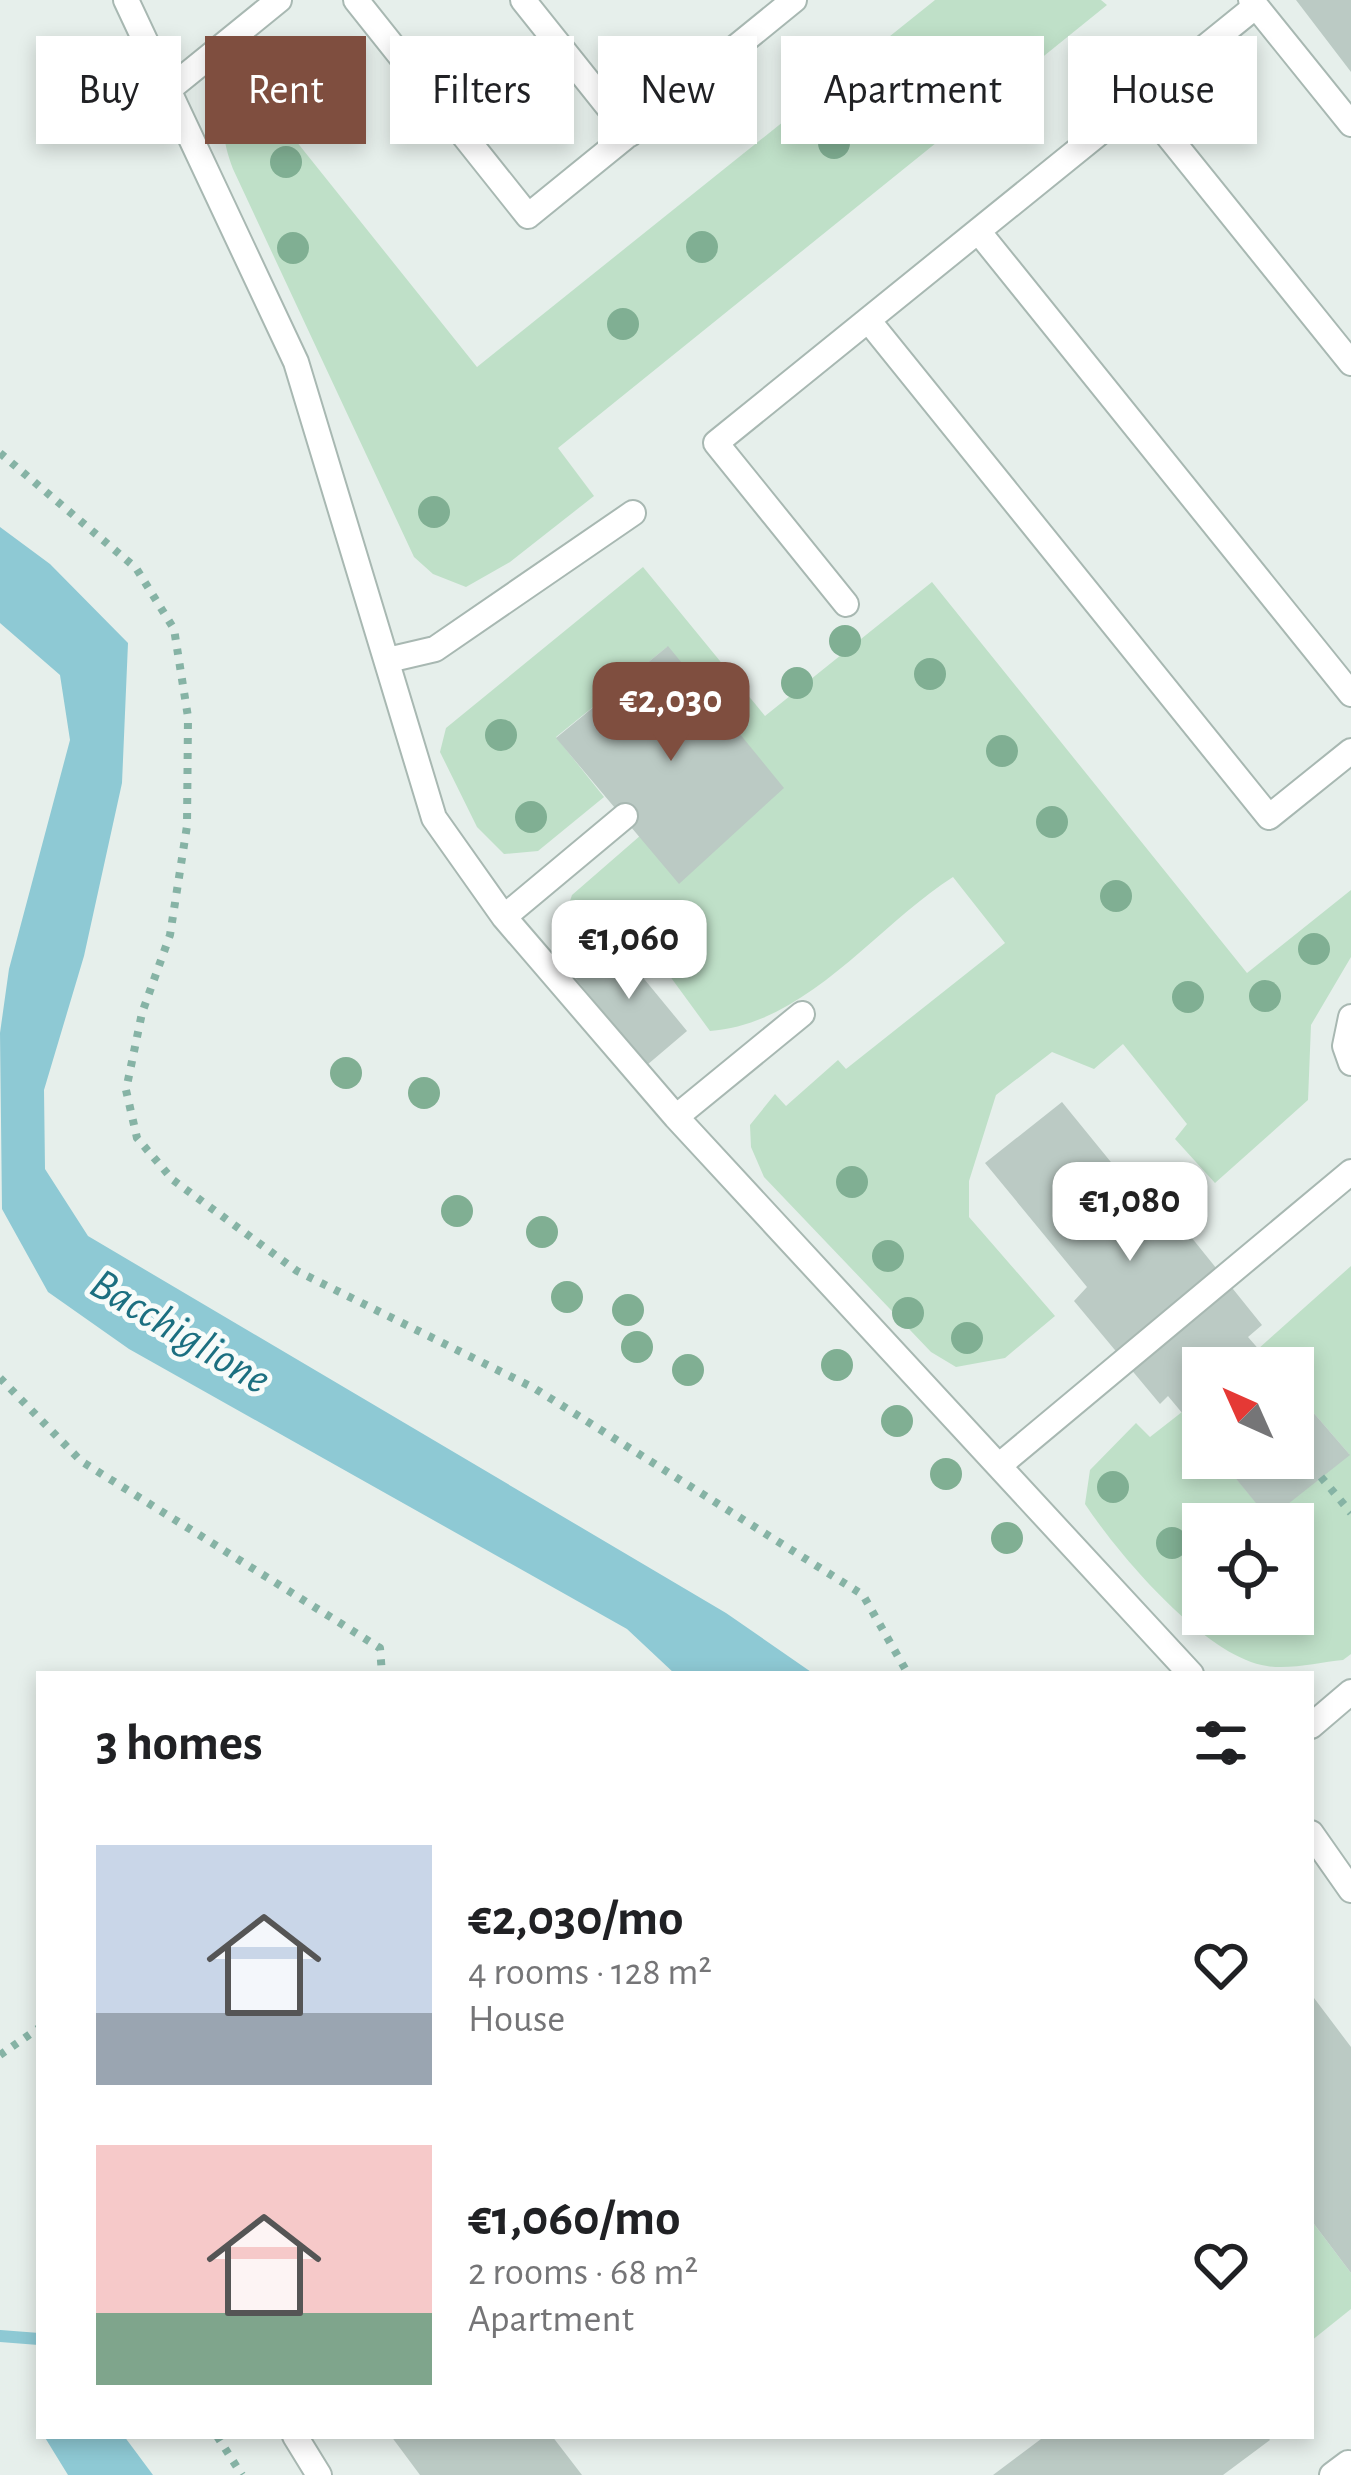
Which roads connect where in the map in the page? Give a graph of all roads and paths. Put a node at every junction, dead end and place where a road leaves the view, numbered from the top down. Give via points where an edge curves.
1 (126, 0) edge
2 (279, 0) edge
3 (356, 0) edge
4 (523, 0) edge
5 (796, 1) edge
6 (1254, 3) edge
7 (143, 36) edge
8 (752, 36) edge
9 (1215, 36) edge
10 (181, 79) edge
11 (598, 94) edge
12 (181, 118) edge
13 (1351, 124) edge
14 (618, 144) edge
15 (1086, 144) edge
16 (1174, 144) edge
17 (978, 231) junction
18 (868, 320) junction
19 (1351, 363) edge
20 (0, 453) edge
21 (633, 513) dead end
22 (846, 604) dead end
23 (388, 660) junction
24 (1351, 694) edge
25 (1351, 751) edge
26 (625, 816) dead end
27 (504, 917) junction
28 (802, 1015) dead end
29 (1351, 1017) edge
30 (1351, 1063) edge
31 (676, 1117) junction
32 (1351, 1172) edge
33 (0, 1378) edge
34 (1001, 1464) junction
35 (1321, 1477) dead end
36 (1351, 1513) edge
37 (382, 1671) edge
38 (906, 1671) edge
39 (1188, 1671) edge
40 (1351, 1693) edge
41 (1314, 1724) edge
42 (1314, 1837) edge
43 (1351, 1890) edge
44 (36, 2030) edge
45 (0, 2055) edge
46 (219, 2439) edge
47 (297, 2439) edge
48 (242, 2475) edge
49 (319, 2475) edge

1 - 7 lane
2 - 10 lane
3 - 14 lane via 528,216
4 - 11 lane
5 - 8 lane
6 - 9 lane
6 - 13 lane
12 - 23 lane via 296,362
15 - 17 lane
16 - 19 lane
17 - 18 lane
17 - 24 lane
18 - 22 lane via 716,442
18 - 25 lane via 1269,818
20 - 38 path via 136,568 174,628 188,717 187,826 170,935 142,1013 127,1090 137,1138 173,1180 297,1271 534,1388 862,1595
21 - 23 lane via 435,649
23 - 27 lane via 434,818
26 - 27 lane
27 - 31 lane
28 - 31 lane
29 - 30 lane
31 - 34 lane
32 - 34 lane
33 - 37 path via 81,1461 380,1648
34 - 39 lane
35 - 36 path
40 - 41 lane
42 - 43 lane
44 - 45 path
46 - 48 path
47 - 49 lane

